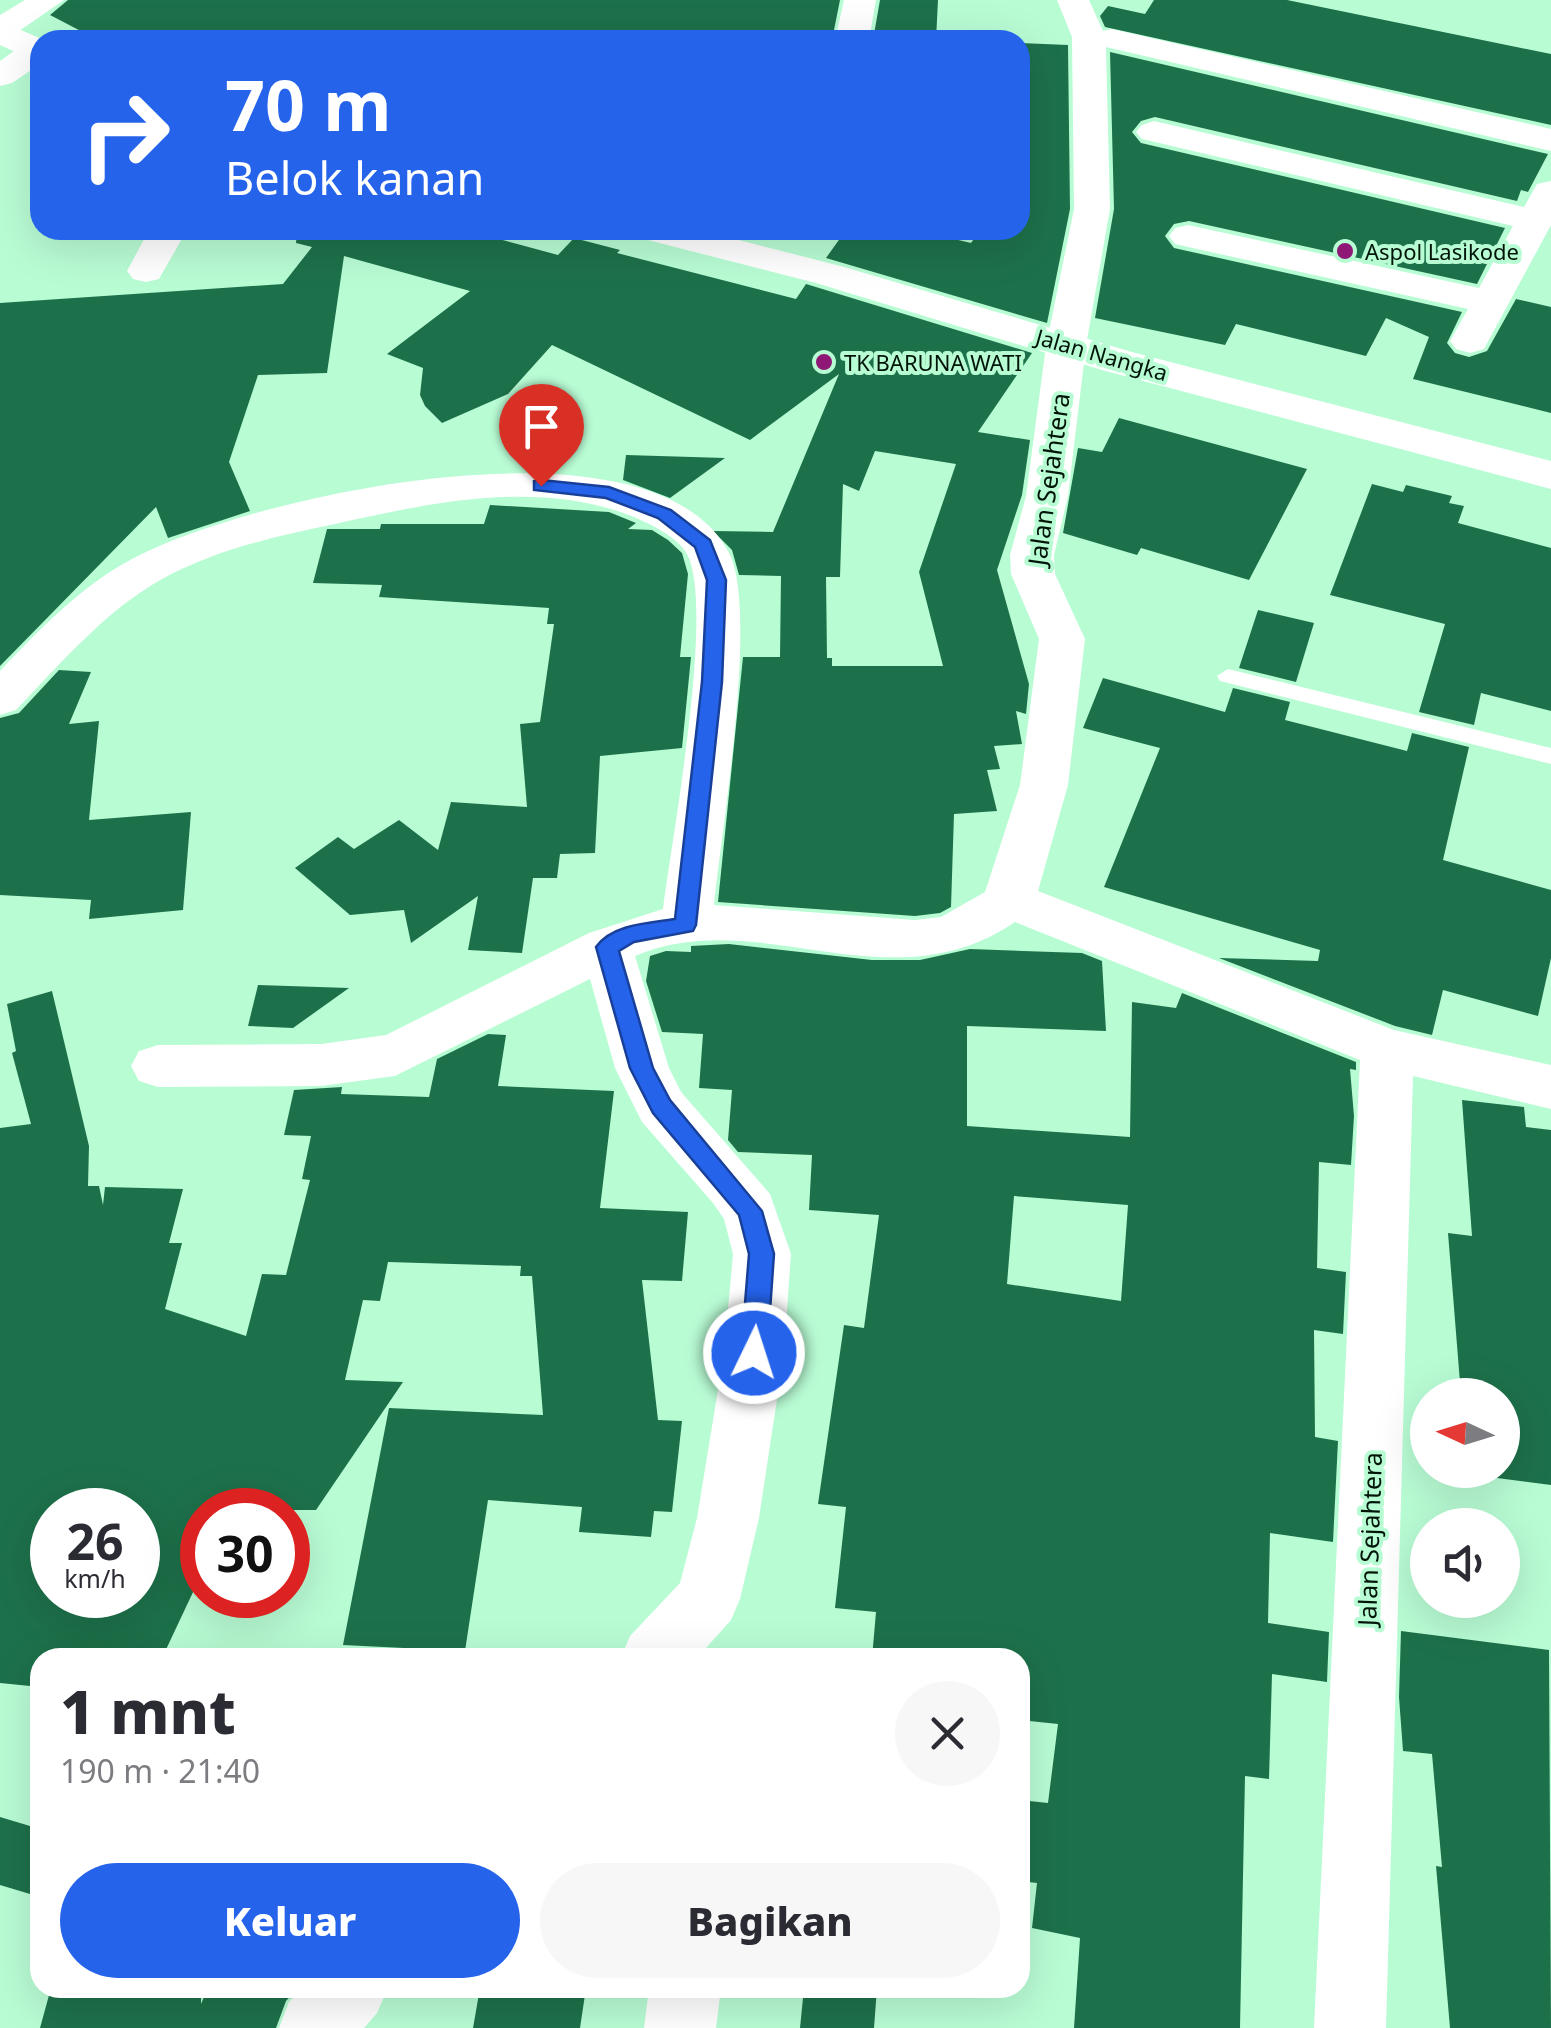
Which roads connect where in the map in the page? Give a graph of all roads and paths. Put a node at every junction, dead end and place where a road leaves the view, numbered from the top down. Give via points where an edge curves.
1 (48, 0) edge
2 (860, 0) edge
3 (1073, 0) edge
4 (0, 30) edge
5 (854, 30) edge
6 (1112, 39) dead end
7 (30, 47) edge
8 (30, 56) edge
9 (0, 76) edge
10 (1154, 132) dead end
11 (1551, 140) edge
12 (1542, 205) edge
13 (1188, 236) dead end
14 (163, 240) edge
15 (694, 240) edge
16 (146, 271) dead end
17 (1490, 302) junction
18 (1470, 341) dead end
19 (1066, 346) junction
20 (1551, 475) edge
21 (1228, 676) dead end
22 (0, 699) edge
23 (1551, 756) edge
24 (1010, 900) junction
25 (686, 925) junction
26 (607, 947) junction
27 (1386, 1050) junction
28 (158, 1066) dead end
29 (1551, 1087) edge
30 (708, 1628) edge
31 (672, 1648) edge
32 (342, 1998) edge
33 (684, 1998) edge
34 (314, 2028) edge
35 (680, 2028) edge
36 (1350, 2028) edge

1 - 4 street
2 - 5 street
3 - 19 street, Jalan Sejahtera via 1090,37 1092,210
4 - 7 street
6 - 11 street
8 - 9 street
10 - 12 street
12 - 17 street
13 - 17 street
14 - 16 street
15 - 19 street, Jalan Nangka
17 - 18 street
19 - 20 street, Jalan Nangka
19 - 24 street, Jalan Sejahtera via 1048,496 1032,555 1033,574 1062,639 1054,726
21 - 23 lane
22 - 25 street via 103,600 192,547 438,488 609,492 688,529 712,559 717,580
24 - 25 street via 948,935 898,940
24 - 27 street
25 - 26 street via 630,935
26 - 28 street via 395,1055 321,1065
26 - 30 street via 655,1094 750,1211 762,1254 754,1353
27 - 29 street
27 - 36 street, Jalan Sejahtera
30 - 31 street
32 - 34 street
33 - 35 street

